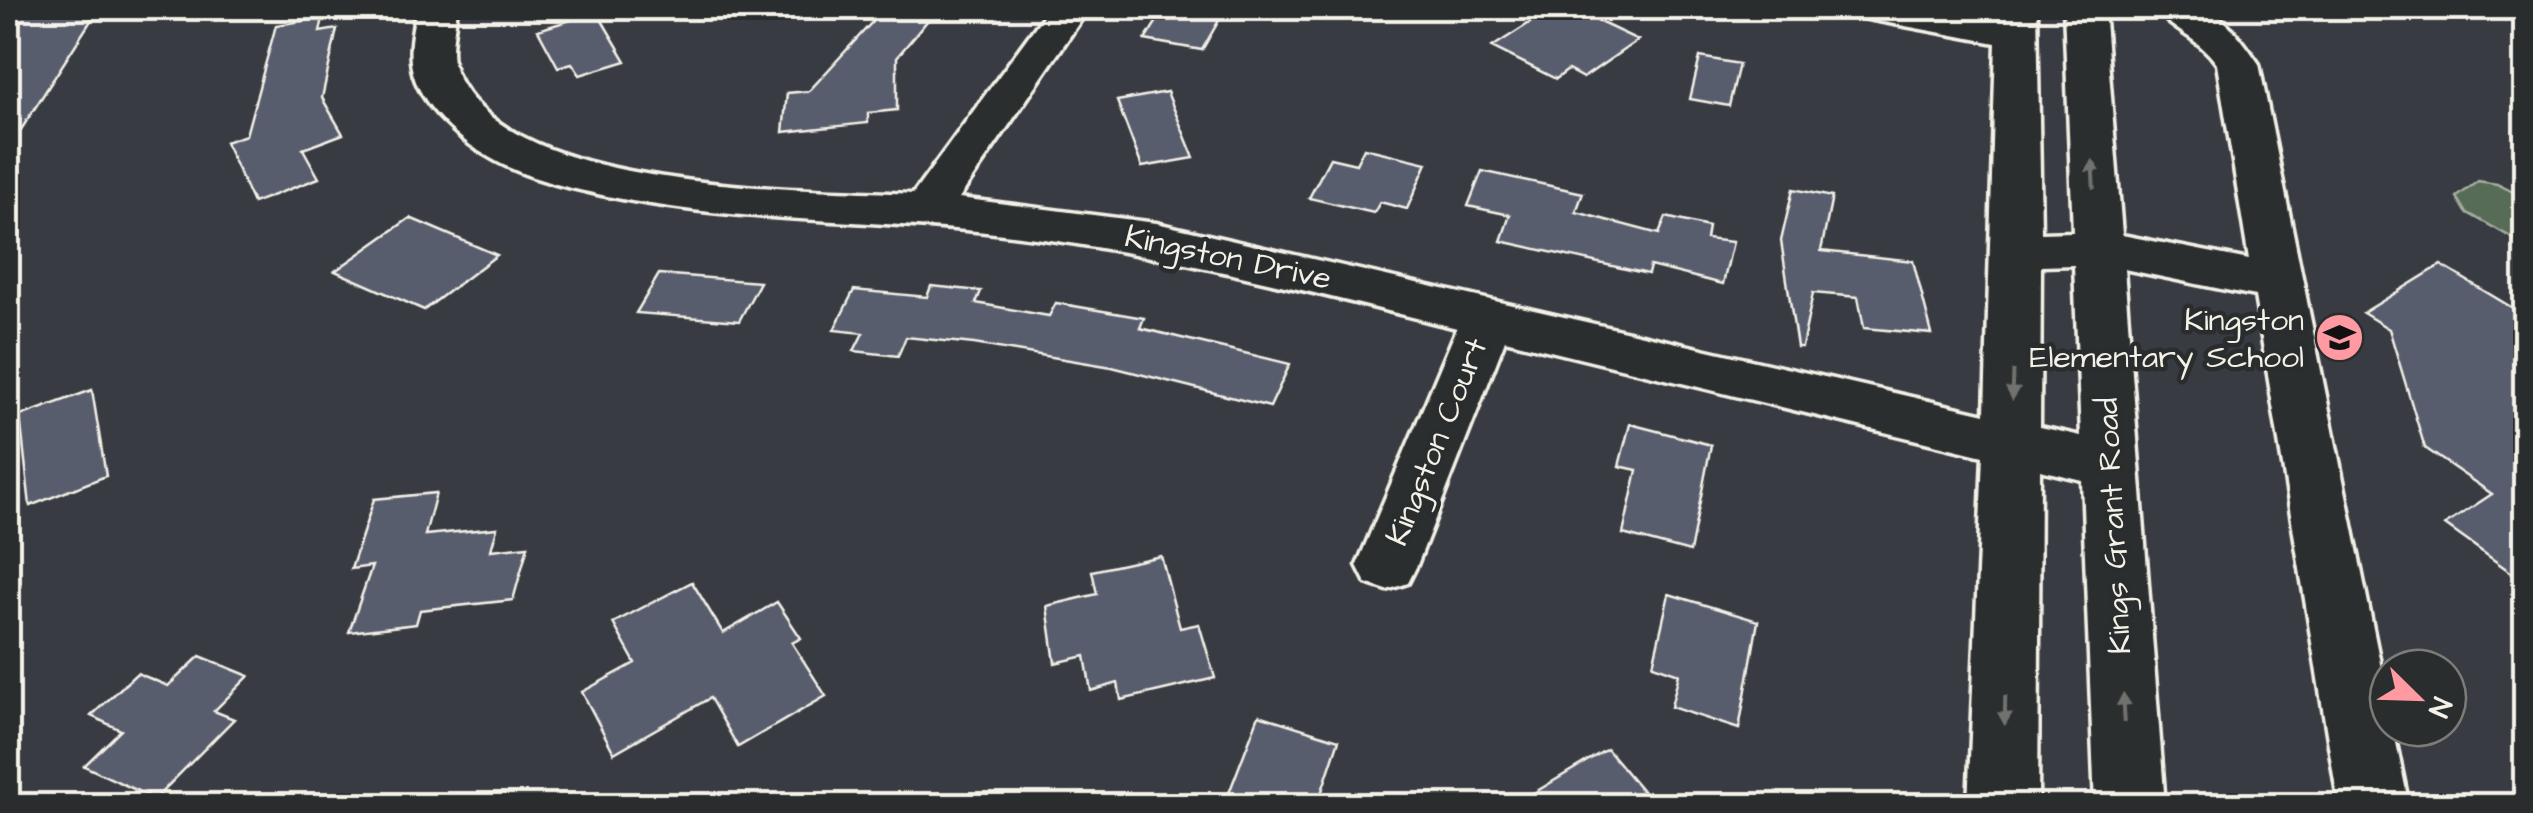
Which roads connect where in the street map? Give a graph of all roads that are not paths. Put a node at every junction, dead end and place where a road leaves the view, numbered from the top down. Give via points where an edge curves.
1 (436, 8) edge
2 (1069, 8) edge
3 (1872, 8) edge
4 (2084, 8) edge
5 (2175, 8) edge
6 (2017, 21) edge
7 (926, 210) junction
8 (2098, 247) junction
9 (2016, 252) junction
10 (2278, 283) junction
11 (1488, 319) junction
12 (2012, 442) junction
13 (2110, 465) junction
14 (1388, 564) dead end
15 (2003, 806) edge
16 (2130, 806) edge
17 (2374, 806) edge

1 - 7 street, Kingston Drive via 430,46 435,76 450,104 512,153 558,172 706,196
2 - 7 street
3 - 6 street
8 -> 4 street, Kings Grant Road
5 - 10 street via 2233,52
6 - 9 street
7 - 11 street, Kingston Drive via 1156,239
8 - 9 street
8 - 10 street
8 - 13 street, Kings Grant Road
9 -> 12 street
10 - 17 street
11 - 12 street, Kingston Drive
11 - 14 street, Kingston Court
12 - 13 street, Kingston Drive
12 -> 15 street
16 -> 13 street, Kings Grant Road

